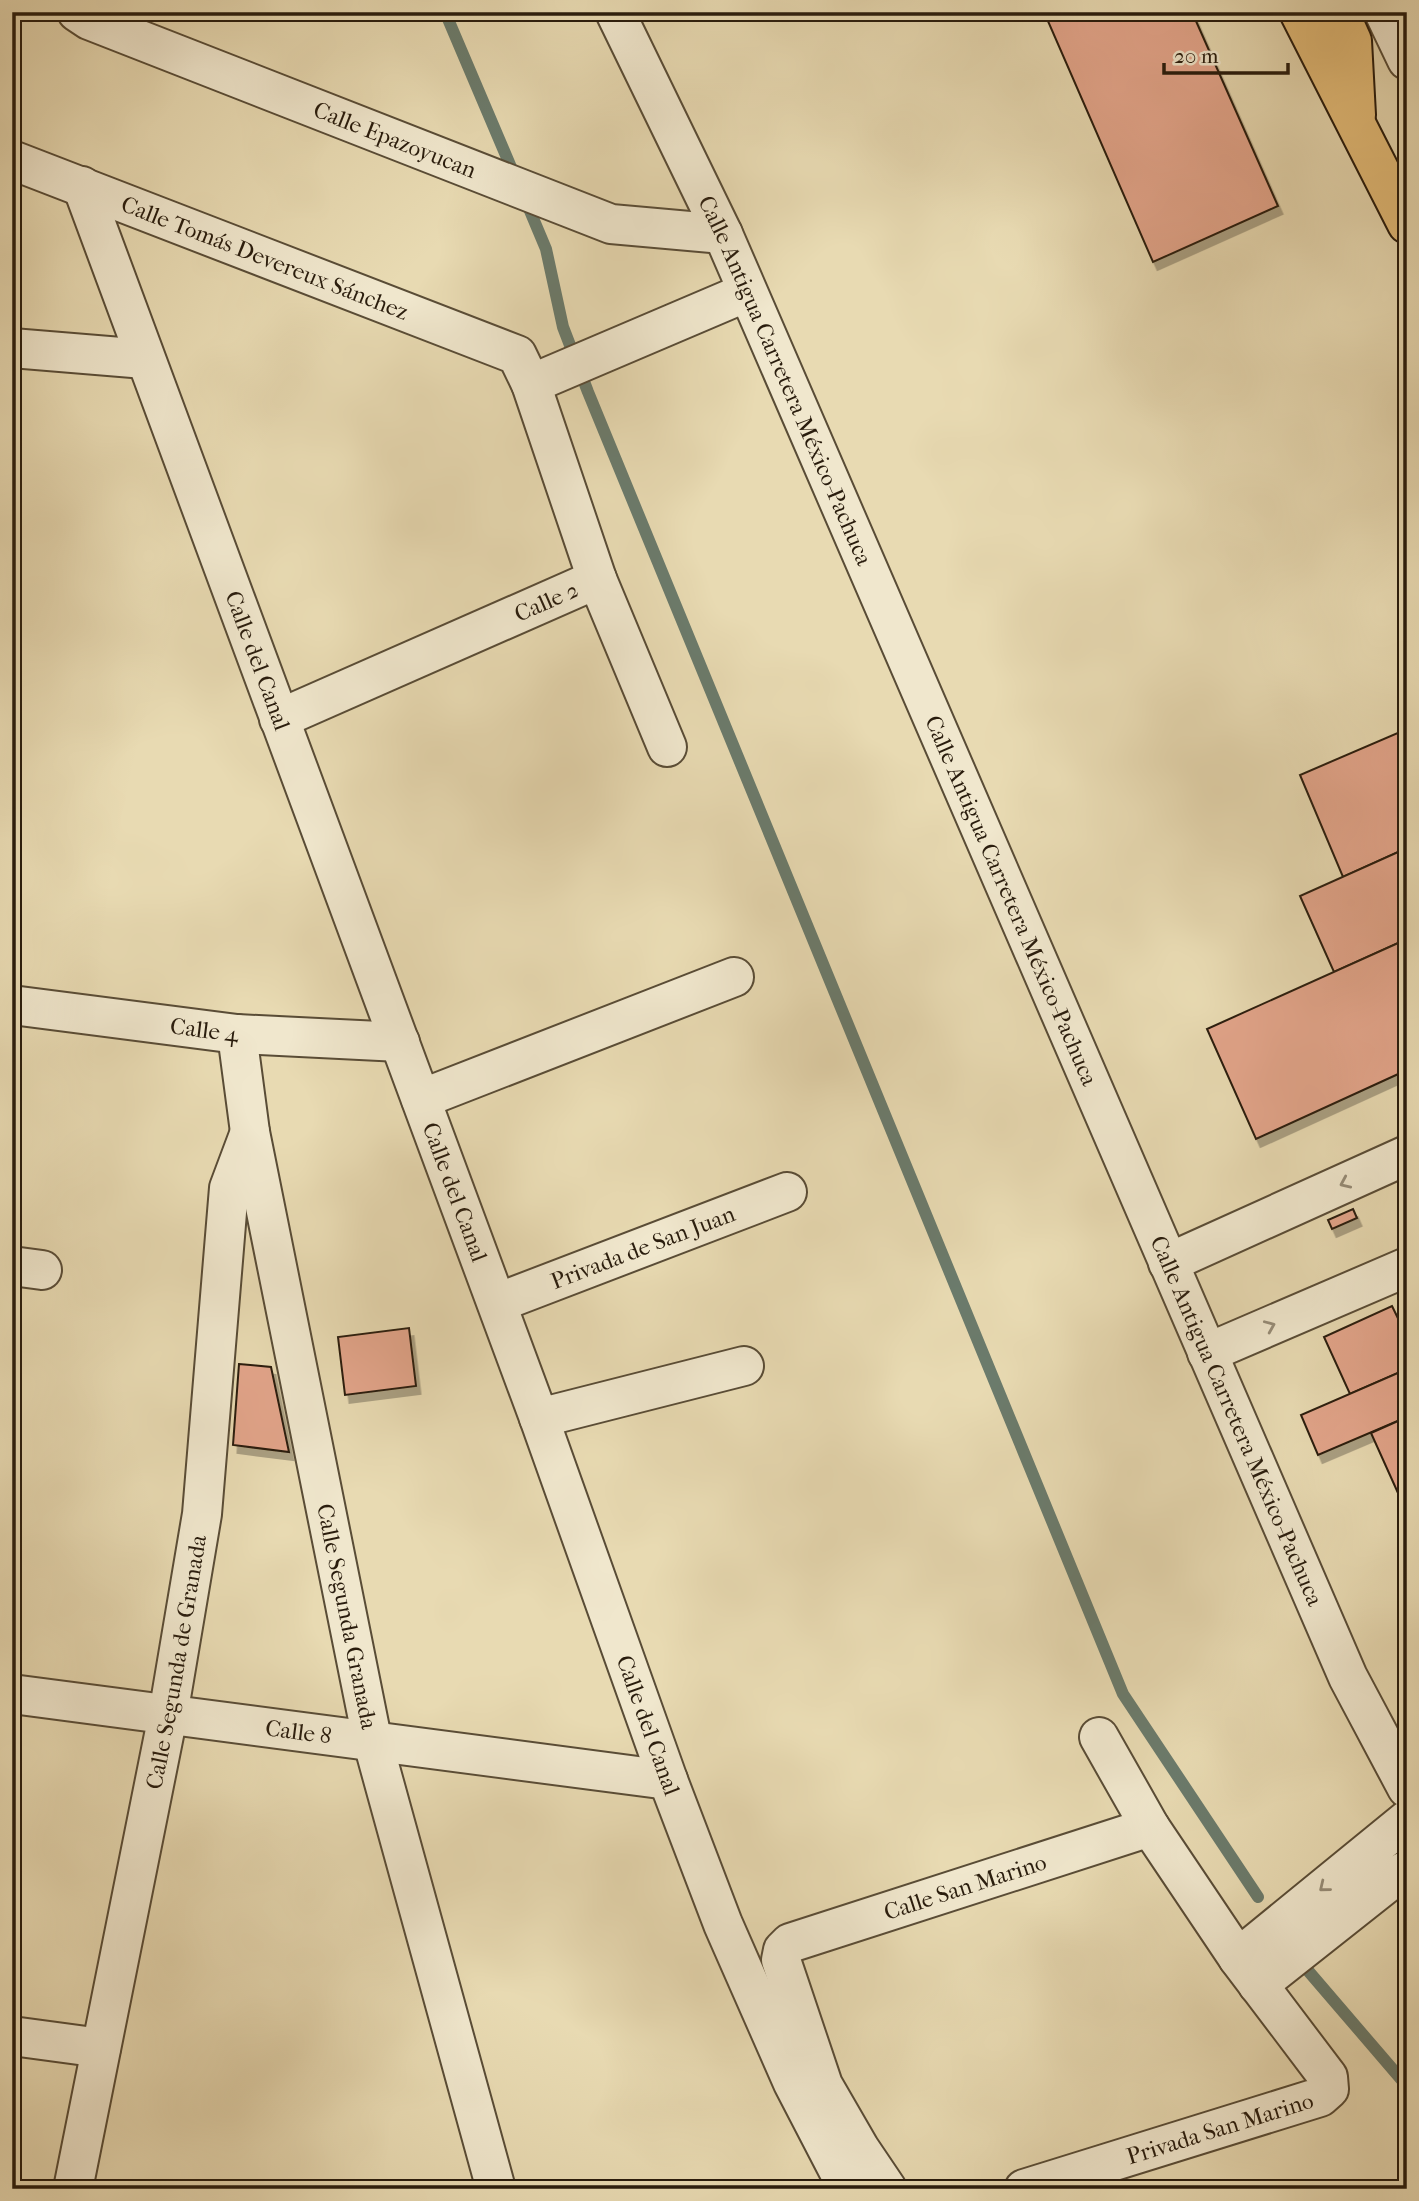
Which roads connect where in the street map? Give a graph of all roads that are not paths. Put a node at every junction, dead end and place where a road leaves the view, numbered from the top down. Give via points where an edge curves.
1 (77, 12) edge
2 (615, 12) edge
3 (1299, 12) edge
4 (1320, 12) edge
5 (1339, 12) edge
6 (1384, 12) edge
7 (1407, 60) edge
8 (1356, 88) junction
9 (1356, 128) junction
10 (12, 160) edge
11 (1407, 185) edge
12 (82, 186) junction
13 (1407, 224) edge
14 (723, 234) junction
15 (747, 292) junction
16 (12, 348) edge
17 (145, 359) junction
18 (535, 371) junction
19 (597, 579) junction
20 (279, 719) junction
21 (667, 747) dead end
22 (734, 977) dead end
23 (12, 1004) edge
24 (237, 1034) junction
25 (400, 1042) junction
26 (421, 1099) junction
27 (250, 1132) junction
28 (1407, 1155) edge
29 (787, 1192) dead end
30 (1168, 1264) junction
31 (1407, 1267) edge
32 (497, 1303) junction
33 (1207, 1353) junction
34 (744, 1366) dead end
35 (540, 1418) junction
36 (12, 1694) edge
37 (168, 1714) junction
38 (1099, 1737) dead end
39 (372, 1739) junction
40 (668, 1780) junction
41 (1407, 1788) edge
42 (1407, 1819) edge
43 (1150, 1827) junction
44 (1407, 1870) edge
45 (1248, 1971) junction
46 (12, 2036) edge
47 (100, 2048) junction
48 (73, 2189) edge
49 (496, 2189) edge
50 (848, 2189) edge
51 (887, 2189) edge
52 (1024, 2189) edge

1 - 14 street, Calle Epazoyucan via 101,26 611,224
2 - 14 street, Calle Antigua Carretera México-Pachuca
3 - 9 main road
4 - 8 street
5 - 8 main road via 1352,41
6 - 7 street
8 - 9 main road
8 - 11 street
9 - 13 main road
10 - 12 street, Calle Tomás Devereux Sánchez
12 - 17 street, Calle del Canal
12 - 18 street, Calle Tomás Devereux Sánchez
14 - 15 street, Calle Antigua Carretera México-Pachuca
15 - 18 street via 597,355
15 - 30 street, Calle Antigua Carretera México-Pachuca
16 - 17 street
17 - 20 street, Calle del Canal
18 - 19 street, Calle 2
19 - 20 street, Calle 2
19 - 21 street
20 - 25 street, Calle del Canal
22 - 26 street
23 - 24 street, Calle 4
24 - 25 street, Calle 4
24 - 27 street, Calle Segunda Granada
25 - 26 street, Calle del Canal
26 - 32 street, Calle del Canal
27 - 37 street, Calle Segunda de Granada via 229,1188 202,1514
27 - 39 street, Calle Segunda Granada
28 -> 30 street
29 - 32 street, Privada de San Juan
30 - 33 street, Calle Antigua Carretera México-Pachuca
33 -> 31 street
32 - 35 street, Calle del Canal
33 - 41 street, Calle Antigua Carretera México-Pachuca via 1348,1677
34 - 35 street
35 - 40 street, Calle del Canal
36 - 37 street, Calle 8
37 - 39 street, Calle 8
37 - 47 street, Calle Segunda de Granada
38 - 43 street
39 - 40 street, Calle 8
39 - 49 street, Calle Segunda Granada
40 - 50 street, Calle del Canal via 723,1924 787,2071
42 -> 45 street
43 - 45 street
43 - 51 street, Calle San Marino via 790,1943 783,1950 781,1960 823,2085
44 - 45 street
45 - 52 street, Privada San Marino via 1328,2077 1329,2089 1320,2097
46 - 47 street
47 - 48 street, Calle Segunda de Granada

